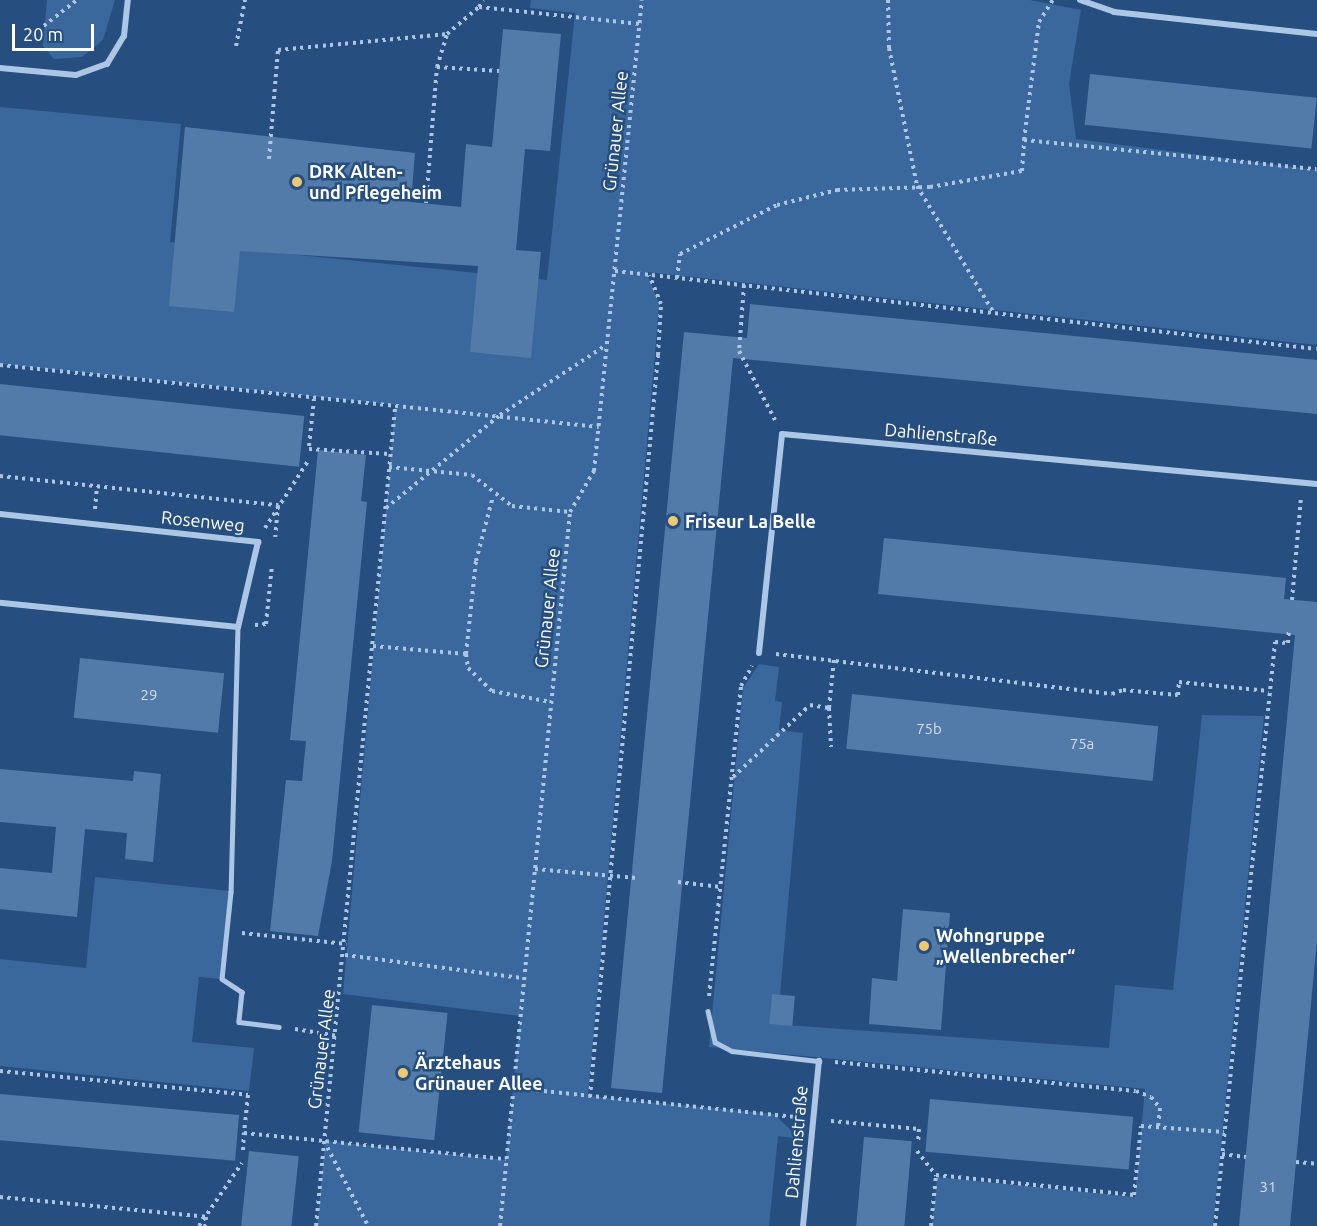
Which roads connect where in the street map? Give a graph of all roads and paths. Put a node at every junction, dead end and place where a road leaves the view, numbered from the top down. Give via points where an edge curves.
1 (77, 0) edge
2 (128, 0) edge
3 (245, 0) edge
4 (483, 0) edge
5 (642, 0) edge
6 (888, 0) edge
7 (1053, 0) edge
8 (1080, 0) edge
9 (479, 7) junction
10 (640, 24) junction
11 (447, 34) junction
12 (1317, 34) edge
13 (32, 35) dead end
14 (236, 46) dead end
15 (438, 67) junction
16 (0, 68) edge
17 (499, 71) dead end
18 (1024, 140) junction
19 (269, 159) dead end
20 (1317, 169) edge
21 (917, 186) junction
22 (426, 203) dead end
23 (615, 271) junction
24 (649, 275) junction
25 (677, 278) junction
26 (744, 285) junction
27 (995, 313) junction
28 (606, 345) junction
29 (1317, 349) edge
30 (0, 365) edge
31 (314, 399) junction
32 (395, 408) junction
33 (500, 415) junction
34 (599, 427) junction
35 (782, 434) junction
36 (390, 454) junction
37 (308, 461) dead end
38 (389, 467) junction
39 (431, 472) junction
40 (1302, 482) junction
41 (1317, 484) edge
42 (494, 496) junction
43 (386, 508) junction
44 (570, 512) junction
45 (0, 514) edge
46 (258, 542) junction
47 (1292, 600) dead end
48 (0, 603) edge
49 (238, 627) junction
50 (1289, 628) dead end
51 (373, 646) junction
52 (759, 652) junction
53 (466, 654) junction
54 (834, 659) junction
55 (1269, 691) junction
56 (551, 702) junction
57 (829, 708) junction
58 (831, 747) dead end
59 (732, 778) junction
60 (535, 869) junction
61 (612, 876) junction
62 (636, 878) dead end
63 (678, 882) dead end
64 (721, 887) junction
65 (227, 931) junction
66 (346, 944) junction
67 (345, 955) junction
68 (523, 978) junction
69 (708, 1011) joint
70 (279, 1027) joint
71 (337, 1036) junction
72 (819, 1061) junction
73 (0, 1071) edge
74 (514, 1088) junction
75 (590, 1097) junction
76 (813, 1119) junction
77 (1158, 1127) junction
78 (1224, 1132) junction
79 (244, 1133) junction
80 (324, 1141) junction
81 (918, 1142) dead end
82 (243, 1150) dead end
83 (917, 1151) dead end
84 (1222, 1154) junction
85 (1246, 1157) dead end
86 (506, 1159) junction
87 (1296, 1162) dead end
88 (242, 1163) dead end
89 (1317, 1164) edge
90 (936, 1175) junction
91 (0, 1197) edge
92 (206, 1217) junction
93 (200, 1226) edge
94 (205, 1226) edge
95 (316, 1226) edge
96 (368, 1226) edge
97 (500, 1226) edge
98 (803, 1226) edge
99 (931, 1226) edge
100 (1215, 1226) edge

1 - 13 path
2 - 16 street via 124,36 107,64 76,75
3 - 14 path
4 - 9 path
5 - 10 path, Grünauer Allee
6 - 21 path via 889,48
7 - 18 path via 1039,22
8 - 12 street via 1114,12
9 - 10 path
9 - 11 path
10 - 23 path, Grünauer Allee
11 - 15 path
11 - 19 path via 278,50
15 - 17 path
15 - 22 path
18 - 20 path
18 - 21 path via 1022,171
21 - 25 path via 837,190 777,205 680,254
21 - 27 path
23 - 24 path
23 - 28 path, Grünauer Allee
24 - 25 path
24 - 61 path via 661,304 658,355
25 - 26 path
26 - 27 path
26 - 35 path via 739,351
27 - 29 path
28 - 33 path
28 - 34 path, Grünauer Allee
30 - 31 path
31 - 32 path
31 - 36 path via 309,448
32 - 33 path
32 - 36 path, Grünauer Allee
33 - 34 path
33 - 39 path
34 - 44 path, Grünauer Allee via 594,471
35 - 40 street, Dahlienstraße
35 - 52 street
36 - 38 path, Grünauer Allee
37 - 46 path
38 - 39 path
38 - 43 path, Grünauer Allee
39 - 42 path via 472,474 488,482
39 - 43 path
40 - 41 street, Dahlienstraße
40 - 47 path
42 - 44 path via 512,506
42 - 53 path via 476,561
43 - 51 path, Grünauer Allee
44 - 56 path, Grünauer Allee
45 - 46 street, Rosenweg
46 - 49 street, Rosenweg
48 - 49 street
49 - 65 lane
50 - 55 path via 1288,644 1275,642
51 - 53 path
51 - 66 path, Grünauer Allee
52 - 54 path
52 - 59 path via 741,687
53 - 56 path via 468,668 492,692
54 - 55 path via 1112,694 1123,690 1178,695 1179,682
54 - 57 path
55 - 78 path
56 - 60 path, Grünauer Allee
57 - 58 path
57 - 59 path via 810,705
59 - 64 path
60 - 61 path
60 - 68 path, Grünauer Allee
61 - 62 path
61 - 75 path
63 - 64 path
64 - 69 path
65 - 66 path
65 - 70 lane via 222,979 242,992 239,1022
66 - 67 path, Grünauer Allee
67 - 68 path
67 - 71 path, Grünauer Allee
68 - 74 path, Grünauer Allee
69 - 72 lane via 715,1042 732,1051
70 - 71 path
71 - 80 path, Grünauer Allee
72 - 76 street, Dahlienstraße
72 - 77 path via 1136,1091 1151,1096 1160,1108
73 - 79 path via 248,1095
74 - 75 path
74 - 86 path, Grünauer Allee
75 - 76 path
76 - 81 path via 919,1129
76 - 98 street, Dahlienstraße
77 - 78 path
77 - 90 path via 1141,1126 1134,1195
78 - 84 path
79 - 80 path
79 - 82 path
80 - 86 path
80 - 95 path, Grünauer Allee
80 - 96 path
83 - 90 path
84 - 85 path
84 - 100 path
86 - 97 path, Grünauer Allee
87 - 89 path
88 - 92 path
90 - 99 path
91 - 92 path
92 - 93 path
92 - 94 path

